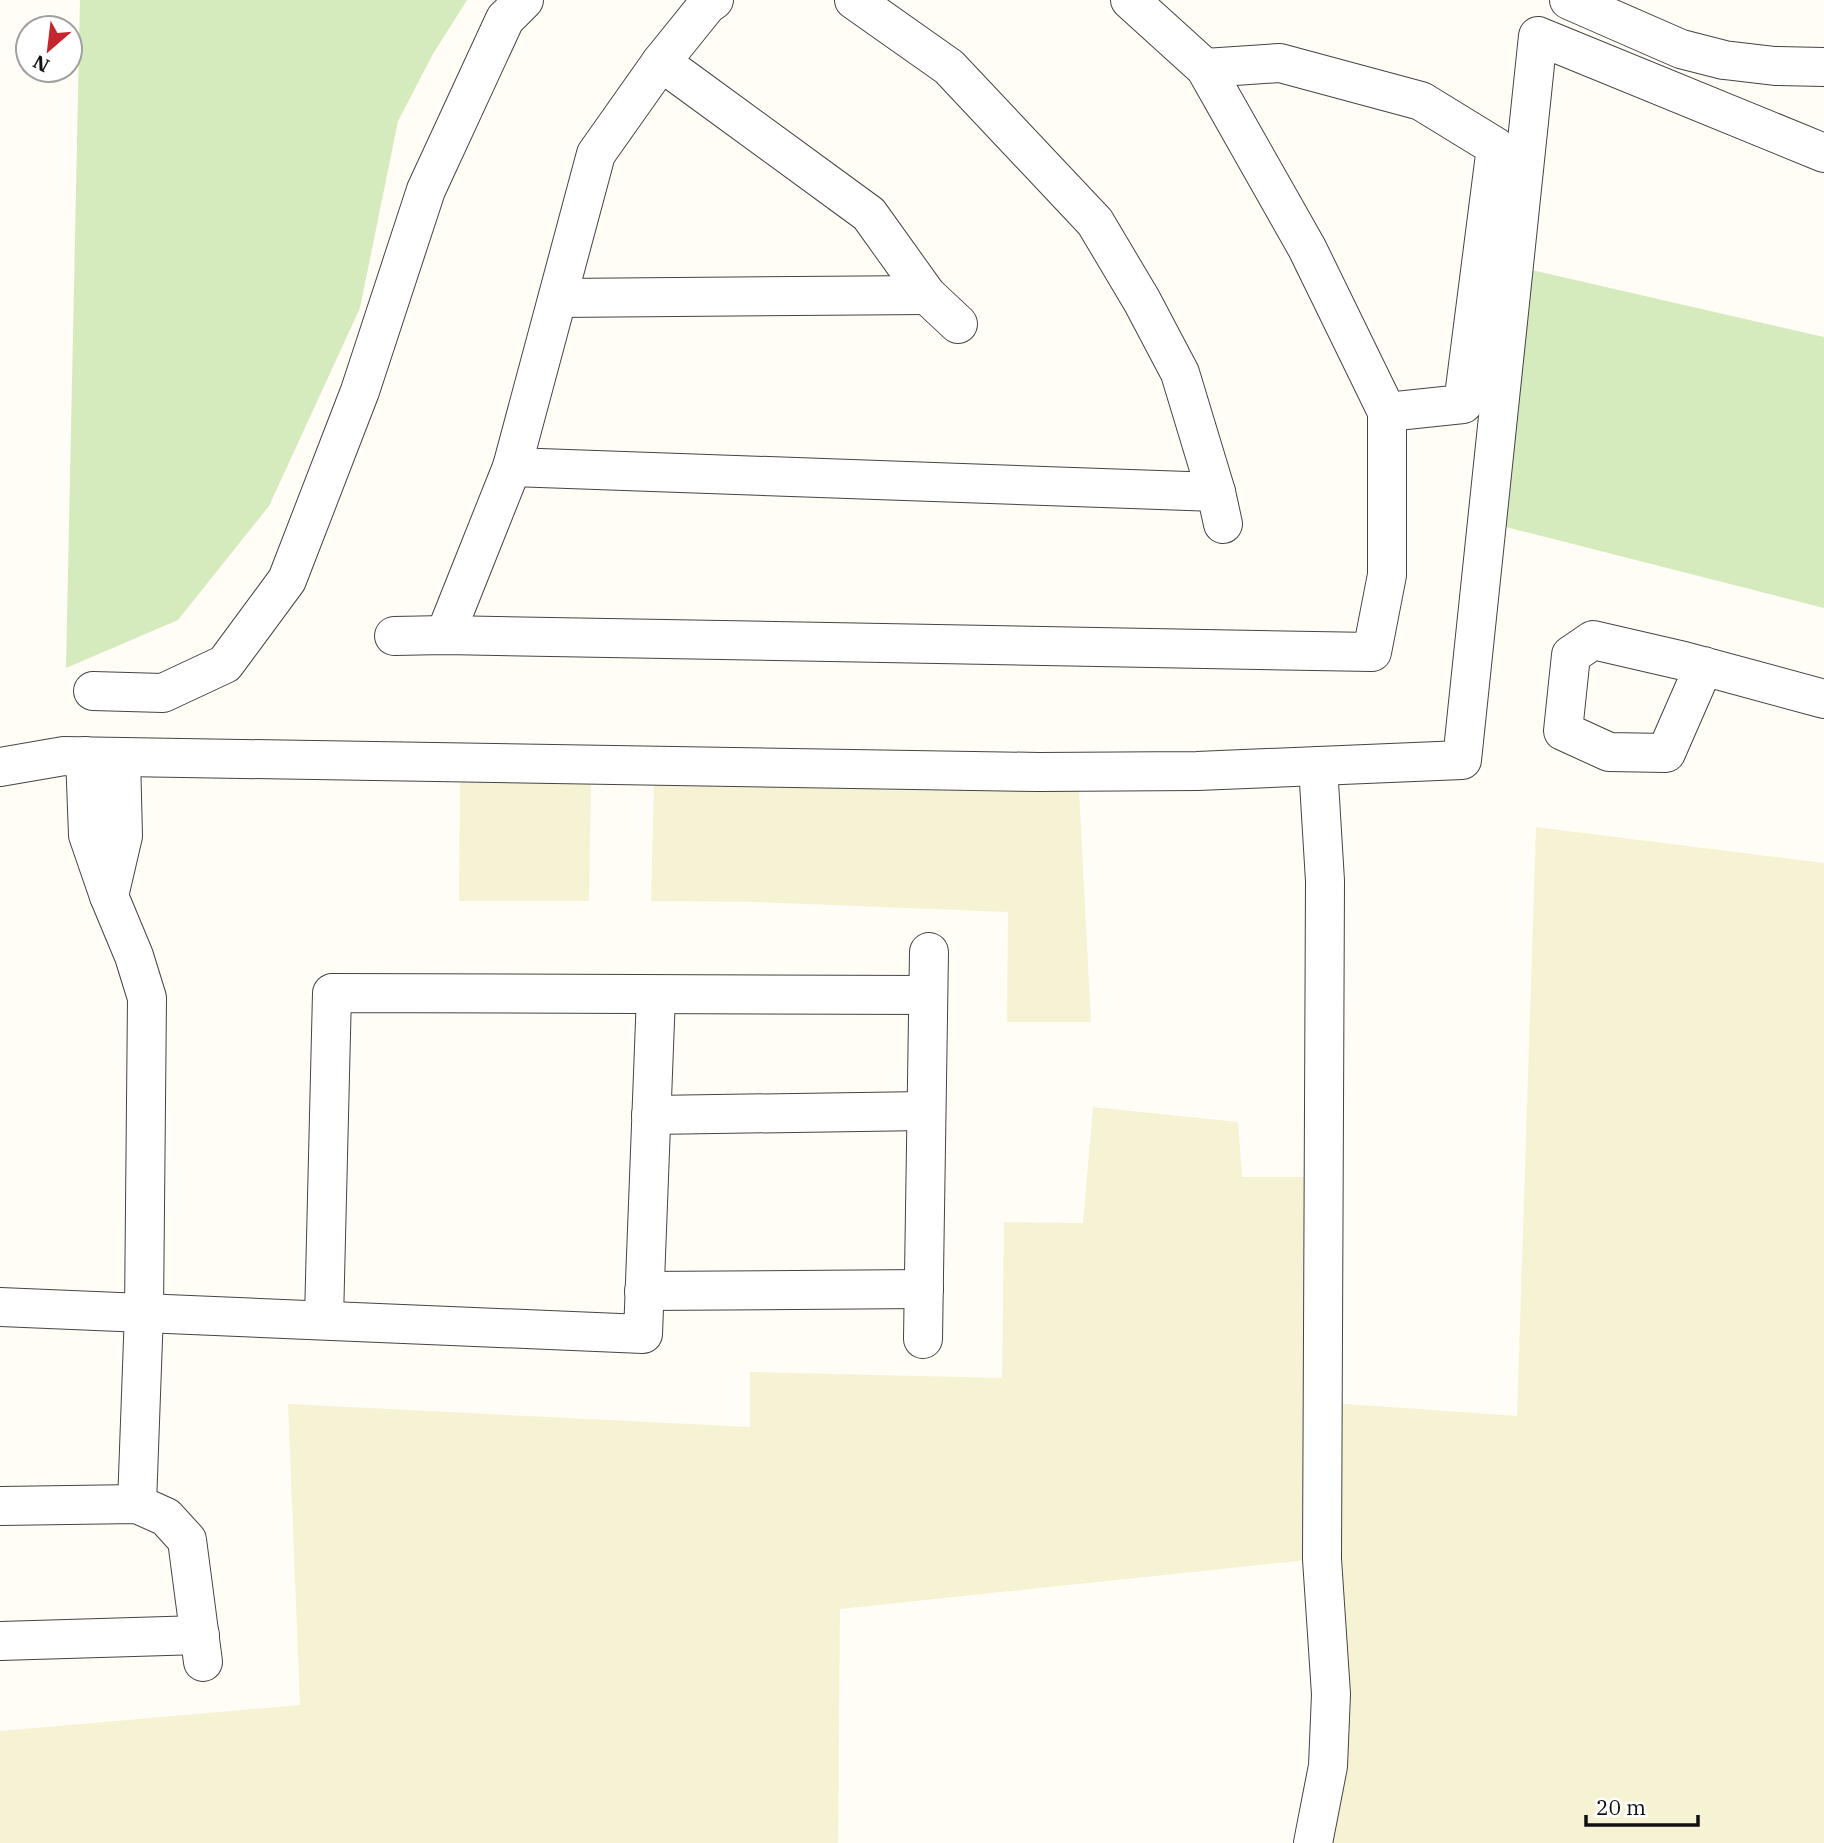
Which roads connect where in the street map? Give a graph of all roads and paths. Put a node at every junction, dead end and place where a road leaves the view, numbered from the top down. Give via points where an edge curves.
1 (524, 0) edge
2 (714, 0) edge
3 (854, 0) edge
4 (1130, 0) edge
5 (1569, 0) edge
6 (661, 62) junction
7 (1824, 67) edge
8 (1205, 68) junction
9 (1824, 153) edge
10 (927, 295) junction
11 (558, 298) junction
12 (958, 324) dead end
13 (1387, 412) junction
14 (512, 467) junction
15 (446, 635) junction
16 (394, 636) dead end
17 (1703, 666) dead end
18 (93, 691) dead end
19 (1824, 699) edge
20 (103, 756) junction
21 (1318, 766) junction
22 (0, 768) edge
23 (929, 951) dead end
24 (656, 995) junction
25 (928, 995) junction
26 (926, 1111) junction
27 (651, 1115) junction
28 (924, 1289) junction
29 (645, 1291) junction
30 (0, 1307) edge
31 (144, 1312) junction
32 (324, 1320) junction
33 (923, 1339) dead end
34 (137, 1504) junction
35 (0, 1506) edge
36 (0, 1641) edge
37 (1313, 1843) edge

1 - 18 street via 505,19 426,190 360,391 287,580 225,664 163,692
2 - 6 street
3 - 14 street via 949,67 1094,222 1180,373 1219,508
4 - 8 street
5 - 7 street via 1681,49 1724,60
6 - 10 street via 869,214
6 - 11 street via 596,154
8 - 13 street via 1307,248
8 - 13 street via 1280,63 1319,73 1421,101 1496,147 1463,404
9 - 21 street via 1538,36 1462,760
10 - 11 street
10 - 12 street
11 - 14 street
13 - 15 street via 1387,575 1372,652
14 - 15 street
15 - 16 street
17 - 19 street
20 - 21 street via 1039,772
20 - 22 street via 64,755
20 - 31 street via 88,835 147,998
21 - 37 street via 1325,881 1322,1559 1331,1694 1328,1766
23 - 25 street
24 - 25 street
24 - 27 street
24 - 32 street via 332,993
25 - 26 street
26 - 27 street
26 - 28 street
27 - 29 street
28 - 29 street
28 - 33 street
29 - 32 street via 643,1334
30 - 31 street
31 - 32 street
31 - 34 street
34 - 35 street
34 - 36 street via 166,1517 187,1539 202,1648

